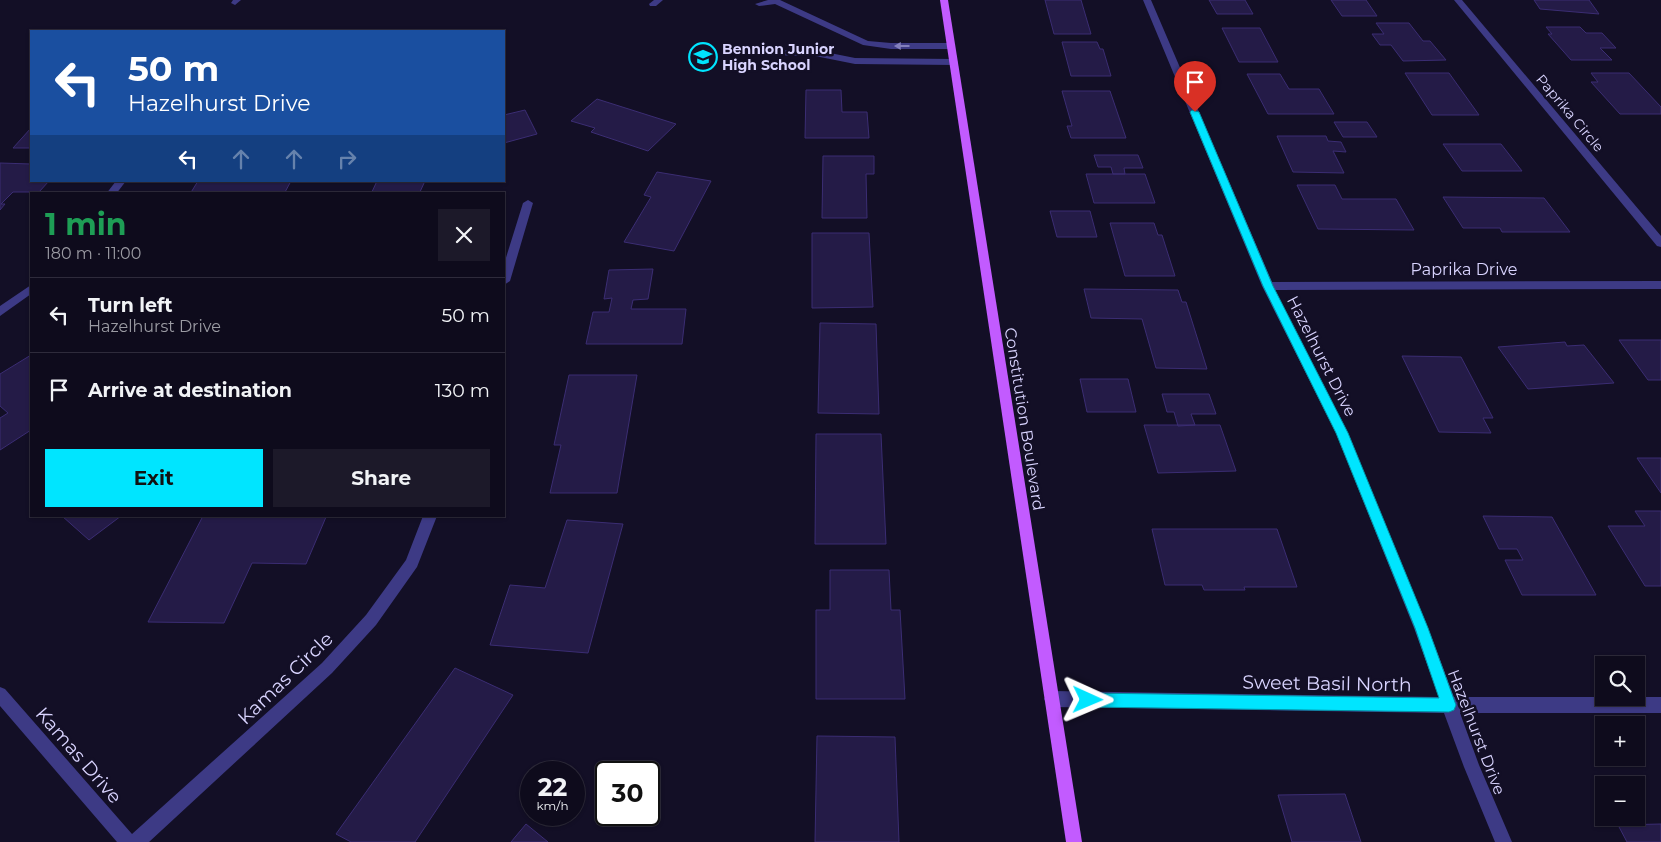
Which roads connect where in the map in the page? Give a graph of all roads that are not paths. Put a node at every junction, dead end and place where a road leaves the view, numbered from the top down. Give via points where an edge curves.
1 (944, 0) edge
2 (1148, 0) edge
3 (1458, 0) edge
4 (776, 1) edge
5 (759, 4) dead end
6 (951, 46) junction
7 (767, 53) dead end
8 (954, 62) junction
9 (120, 182) edge
10 (113, 192) edge
11 (528, 203) dead end
12 (1661, 243) edge
13 (505, 278) edge
14 (1661, 285) edge
15 (1268, 286) junction
16 (30, 290) edge
17 (0, 312) edge
18 (430, 517) edge
19 (0, 694) edge
20 (1052, 699) junction
21 (1449, 705) junction
22 (1661, 705) edge
23 (128, 842) edge
24 (136, 842) edge
25 (1074, 842) edge
26 (1504, 842) edge

1 - 6 main road, Constitution Boulevard
2 - 15 street, Hazelhurst Drive
3 - 12 street, Paprika Circle
4 - 5 street
6 -> 4 street via 866,43
6 - 8 main road, Constitution Boulevard
7 - 8 street via 815,53 855,62
8 - 20 main road, Constitution Boulevard
9 - 10 street
11 - 13 street
14 - 15 street, Paprika Drive
15 - 21 street, Hazelhurst Drive via 1342,433
16 - 17 street
18 - 24 street, Kamas Circle via 412,562 371,620 327,668
19 - 23 street, Kamas Drive
20 - 21 street, Sweet Basil North
20 - 25 main road, Constitution Boulevard
21 - 22 street, Sweet Basil North
21 - 26 street, Hazelhurst Drive

